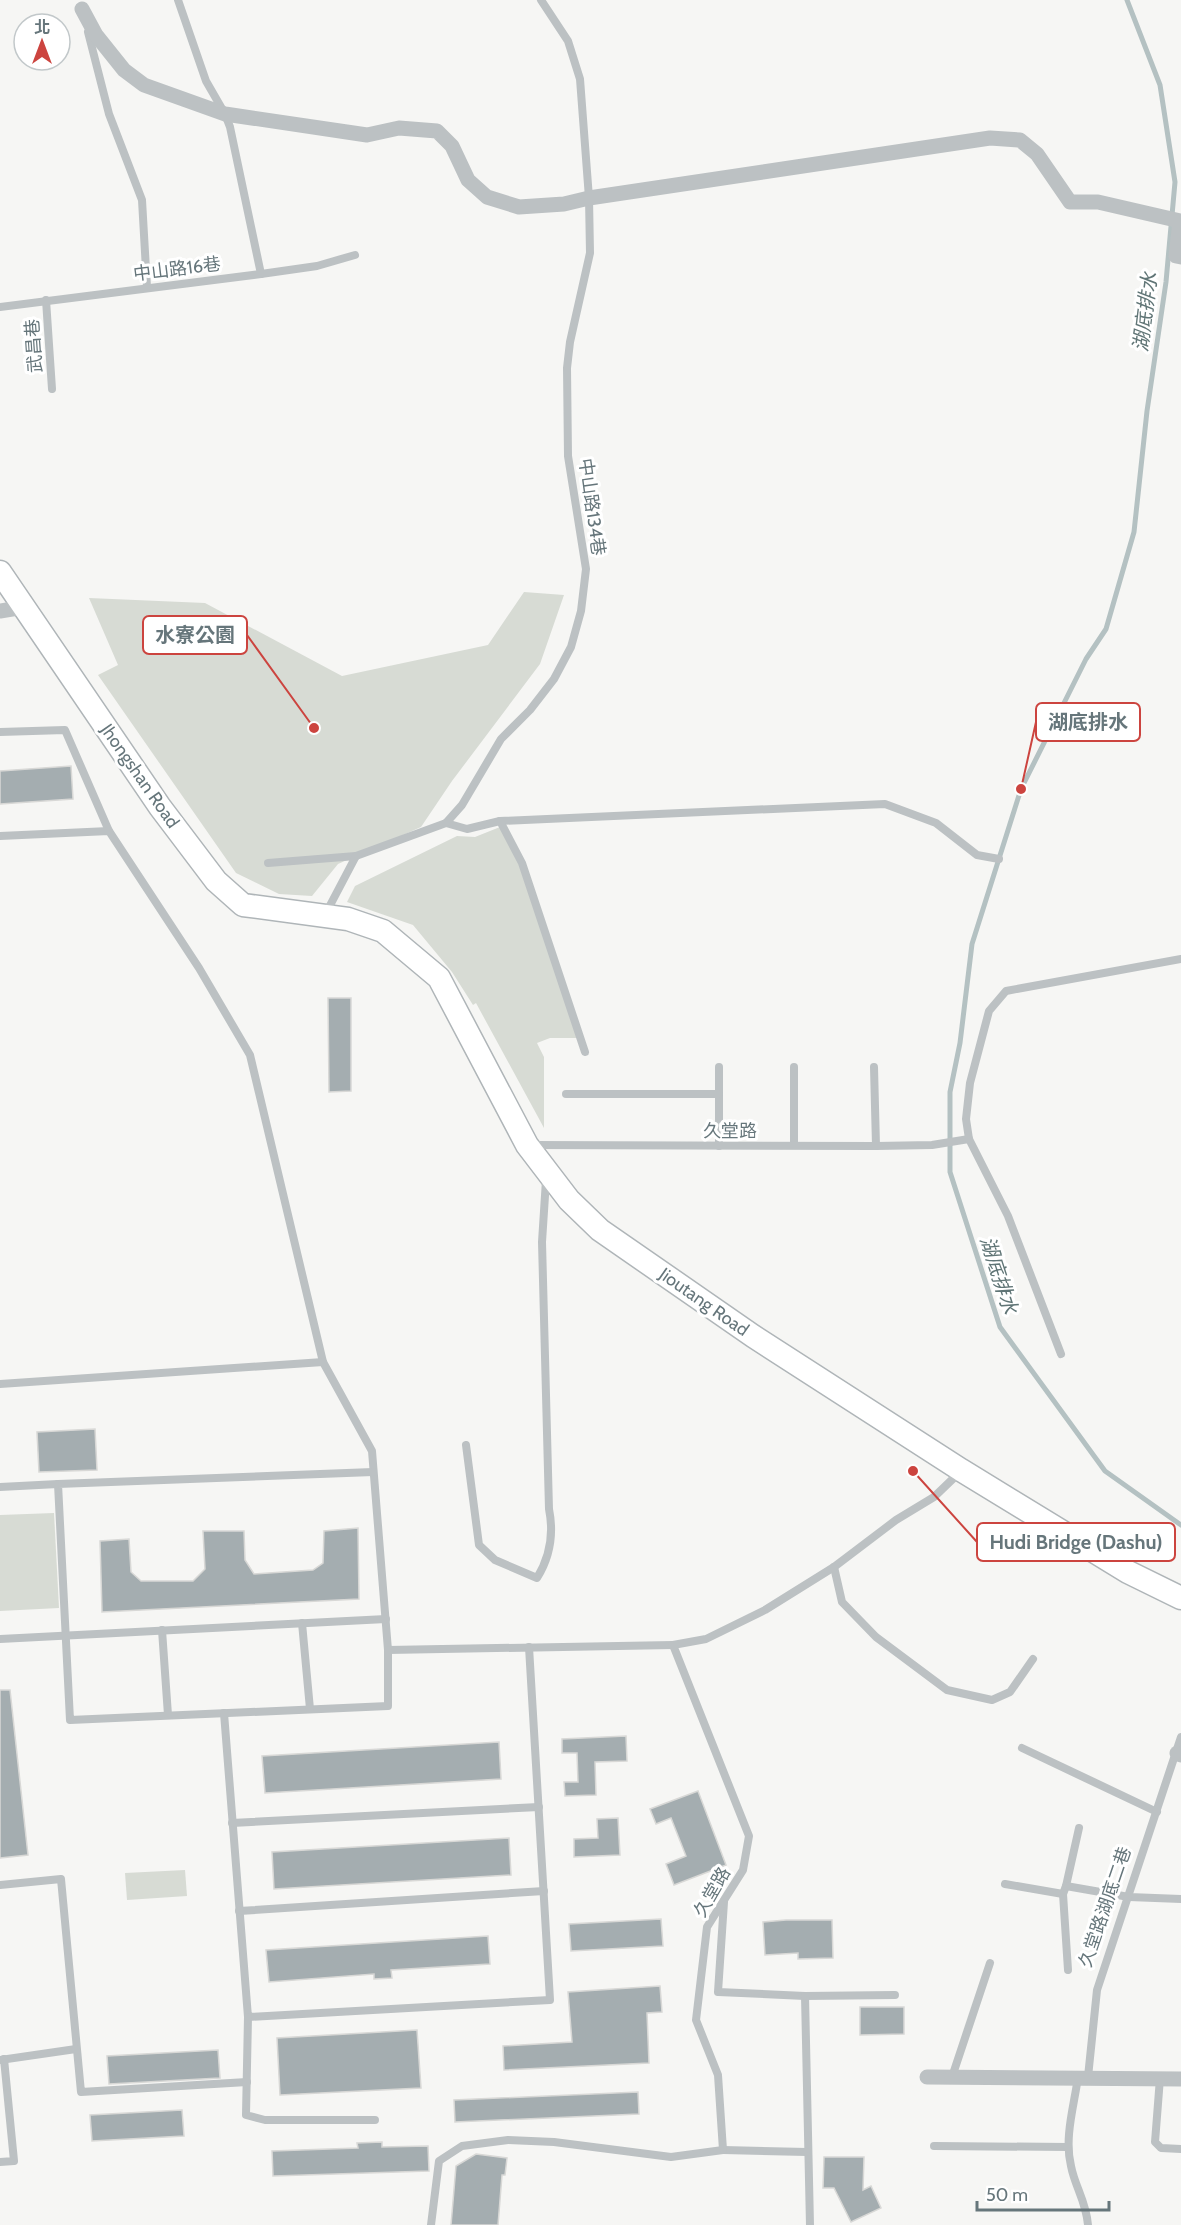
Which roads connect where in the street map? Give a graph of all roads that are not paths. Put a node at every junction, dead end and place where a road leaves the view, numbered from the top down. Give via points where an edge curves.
1 (178, 0) edge
2 (541, 0) edge
3 (79, 4) edge
4 (225, 114) junction
5 (589, 198) junction
6 (1180, 221) edge
7 (355, 255) dead end
8 (1181, 257) edge
9 (261, 274) junction
10 (147, 287) junction
11 (46, 300) junction
12 (0, 307) edge
13 (52, 389) dead end
14 (0, 572) edge
15 (24, 607) junction
16 (0, 611) edge
17 (0, 732) edge
18 (500, 821) junction
19 (447, 823) junction
20 (109, 831) junction
21 (0, 836) edge
22 (356, 856) junction
23 (999, 859) dead end
24 (268, 863) dead end
25 (324, 917) junction
26 (1181, 960) edge
27 (585, 1052) dead end
28 (719, 1066) dead end
29 (794, 1066) dead end
30 (874, 1066) dead end
31 (566, 1094) dead end
32 (719, 1094) junction
33 (969, 1139) junction
34 (527, 1145) junction
35 (794, 1145) junction
36 (719, 1146) junction
37 (876, 1146) junction
38 (546, 1172) junction
39 (1061, 1354) dead end
40 (323, 1362) junction
41 (0, 1384) edge
42 (466, 1445) dead end
43 (961, 1470) junction
44 (373, 1472) junction
45 (58, 1484) junction
46 (0, 1487) edge
47 (834, 1567) junction
48 (1181, 1598) edge
49 (386, 1619) junction
50 (303, 1623) junction
51 (162, 1630) junction
52 (65, 1635) junction
53 (0, 1639) edge
54 (673, 1645) junction
55 (529, 1647) junction
56 (388, 1650) junction
57 (1033, 1659) dead end
58 (310, 1709) junction
59 (224, 1713) junction
60 (168, 1715) junction
61 (1181, 1737) edge
62 (1022, 1748) dead end
63 (1179, 1754) edge
64 (539, 1807) junction
65 (1157, 1812) junction
66 (232, 1823) junction
67 (1079, 1828) dead end
68 (1005, 1884) dead end
69 (0, 1885) edge
70 (1065, 1890) junction
71 (544, 1891) junction
72 (1130, 1897) junction
73 (1181, 1899) edge
74 (724, 1900) junction
75 (239, 1911) junction
76 (990, 1963) dead end
77 (1068, 1970) dead end
78 (895, 1995) dead end
79 (805, 1996) junction
80 (248, 2017) junction
81 (76, 2049) junction
82 (2, 2060) edge
83 (927, 2077) dead end
84 (952, 2077) junction
85 (1083, 2077) junction
86 (1160, 2078) junction
87 (1181, 2079) edge
88 (247, 2082) junction
89 (10, 2117) junction
90 (0, 2119) edge
91 (375, 2120) dead end
92 (934, 2146) dead end
93 (1068, 2147) junction
94 (1181, 2149) edge
95 (723, 2150) junction
96 (807, 2152) junction
97 (0, 2162) edge
98 (431, 2225) edge
99 (810, 2225) edge
100 (1088, 2225) edge

1 - 4 lane via 206,81
2 - 5 lane, 中山路134巷 via 568,41 580,79
3 - 4 street via 96,35 124,70 144,86
3 - 10 lane via 109,114 142,200
4 - 5 street via 367,135 399,128 437,132 452,146 468,180 487,197 519,207
4 - 9 lane
5 - 6 street via 990,138 1020,140 1038,154 1070,202 1098,202
5 - 19 lane, 中山路134巷 via 591,254 567,368 568,456 586,568 581,611 572,647 554,679 501,739
6 - 8 street via 1176,256
7 - 9 lane, 中山路16巷 via 317,266
9 - 10 lane, 中山路16巷
10 - 11 lane, 中山路16巷
11 - 12 lane, 中山路16巷
11 - 13 lane, 武昌巷
14 - 15 street, Jhongshan Road
15 - 16 street
15 - 25 street, Jhongshan Road via 160,807 216,881 243,905
17 - 20 lane via 64,730
18 - 19 lane via 467,829
18 - 23 lane via 885,804 936,823 977,855
18 - 27 lane via 522,863
19 - 22 lane
20 - 21 lane
20 - 40 lane via 199,968 250,1055
22 - 24 lane
22 - 25 lane
25 - 34 street, Jioutang Road via 348,919 383,931 439,978
26 - 33 lane via 1006,991 989,1011 970,1083 966,1119
28 - 32 lane
29 - 35 lane
30 - 37 lane
31 - 32 lane
32 - 36 lane
33 - 37 lane, 久堂路
33 - 39 lane via 1008,1216
34 - 36 lane, 久堂路
34 - 38 street, Jioutang Road
35 - 36 lane, 久堂路
35 - 37 lane, 久堂路
38 - 42 lane via 542,1242 552,1526 547,1563 537,1578 495,1560 479,1545
38 - 43 street, Jioutang Road via 600,1230 753,1336
40 - 41 lane
40 - 44 lane via 372,1451
43 - 47 lane via 934,1497
43 - 48 street, Jioutang Road via 1128,1572
44 - 45 lane
44 - 49 lane
45 - 46 lane
45 - 52 lane
47 - 54 lane via 765,1610 706,1639
47 - 57 lane via 842,1602 876,1637 947,1690 992,1700 1010,1692
49 - 50 lane
49 - 56 lane
50 - 51 lane
50 - 58 lane
51 - 52 lane
51 - 60 lane
52 - 53 lane
52 - 60 lane via 70,1720
54 - 55 lane
54 - 74 lane, 久堂路 via 749,1836 743,1870
55 - 56 lane
55 - 64 lane
56 - 58 lane via 388,1706
58 - 59 lane
59 - 60 lane
59 - 66 lane
61 - 63 lane, 久堂路湖底二巷
62 - 65 lane
63 - 65 lane, 久堂路湖底二巷
64 - 66 lane
64 - 71 lane
65 - 72 lane, 久堂路湖底二巷
66 - 75 lane
67 - 70 lane
68 - 70 lane
69 - 81 lane via 61,1879
70 - 72 lane
70 - 77 lane
71 - 75 lane
71 - 80 lane via 550,2000
72 - 73 lane
72 - 85 lane, 久堂路湖底二巷 via 1097,1990
74 - 79 lane via 718,1992
74 - 95 lane, 久堂路 via 707,1927 696,2020 718,2075
75 - 80 lane
76 - 84 lane
78 - 79 lane
79 - 96 lane
80 - 88 lane
81 - 82 lane
81 - 88 lane via 81,2092
82 - 89 lane
83 - 84 street
84 - 85 street
85 - 86 street
85 - 93 lane, 久堂路湖底二巷
86 - 87 street
86 - 94 lane via 1155,2142 1161,2148
88 - 91 lane via 246,2115 265,2120
89 - 90 lane
89 - 97 lane via 15,2161
92 - 93 lane
93 - 100 lane, 久堂路湖底二巷
95 - 96 lane
95 - 98 lane via 671,2157 508,2140 462,2146 439,2162
96 - 99 lane

